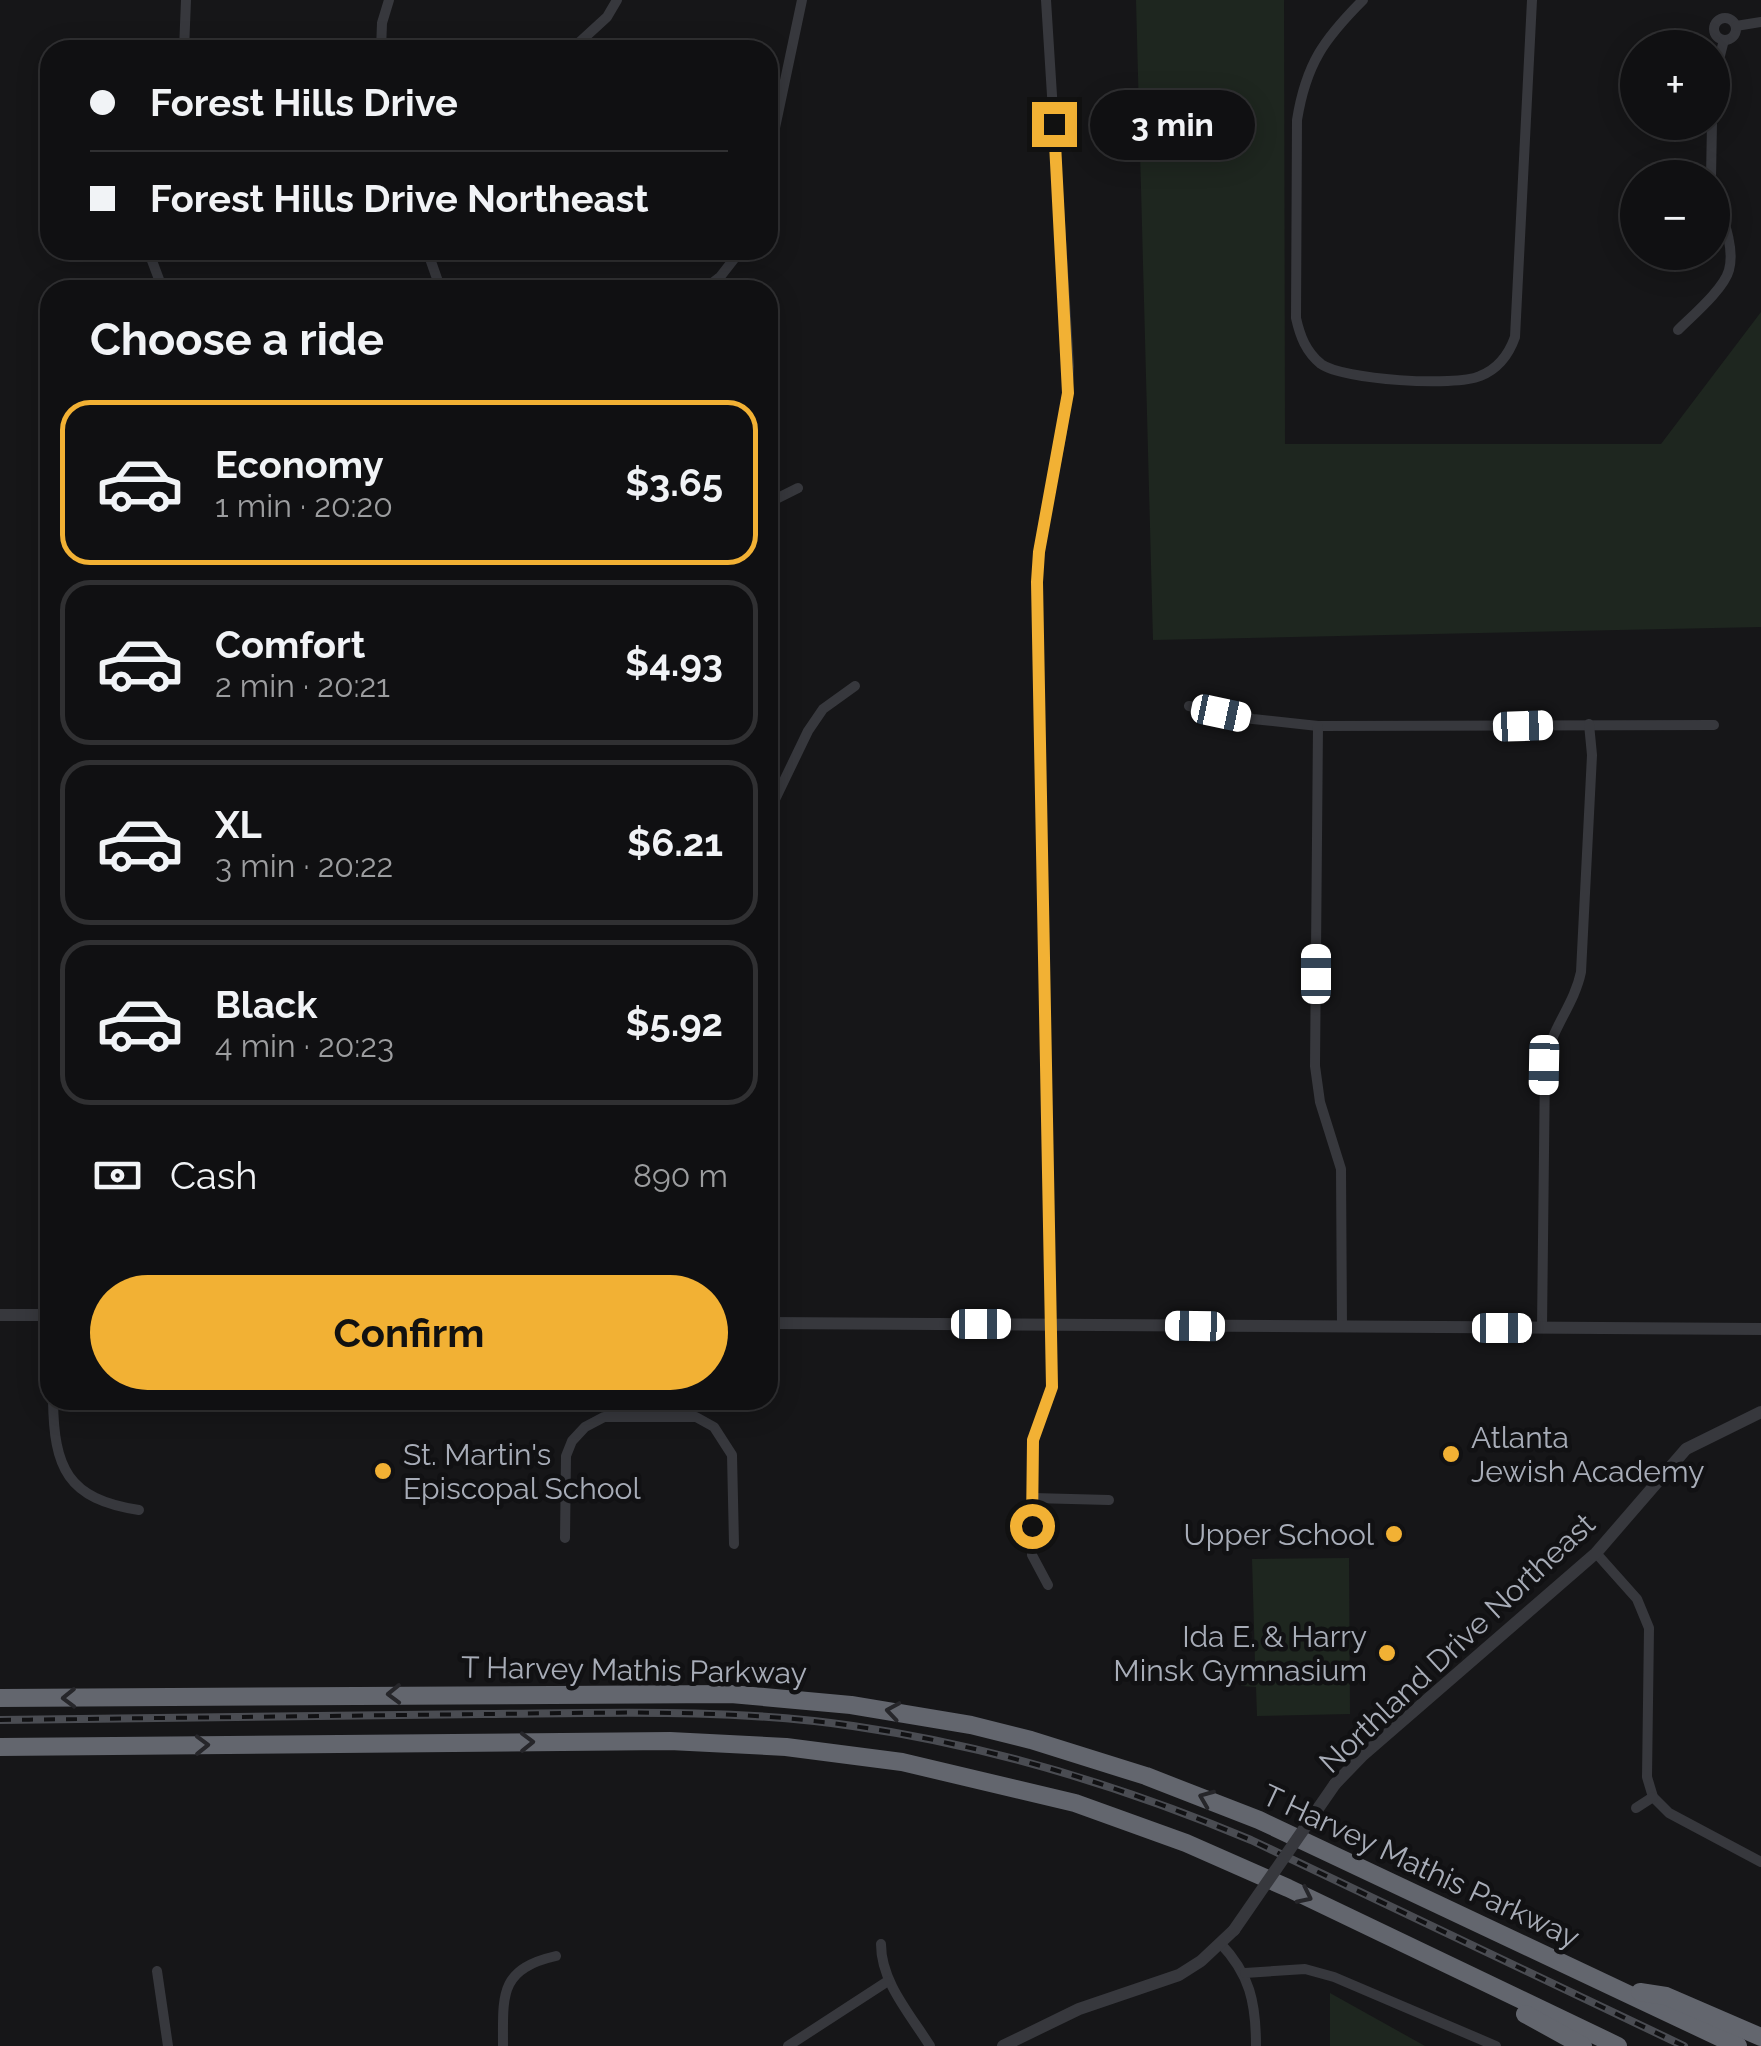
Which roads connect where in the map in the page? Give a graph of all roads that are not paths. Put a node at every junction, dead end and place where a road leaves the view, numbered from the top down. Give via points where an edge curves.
1 (186, 0) edge
2 (389, 0) edge
3 (617, 0) edge
4 (802, 0) edge
5 (1046, 0) edge
6 (1363, 0) edge
7 (1532, 0) edge
8 (1761, 22) edge
9 (1736, 26) junction
10 (1716, 30) edge
11 (1730, 38) edge
12 (184, 40) edge
13 (381, 40) edge
14 (582, 40) edge
15 (778, 114) edge
16 (733, 260) edge
17 (1729, 270) edge
18 (715, 280) edge
19 (1678, 330) dead end
20 (798, 488) dead end
21 (778, 498) edge
22 (856, 686) dead end
23 (1189, 706) dead end
24 (1590, 724) junction
25 (1714, 725) dead end
26 (1318, 726) junction
27 (778, 794) edge
28 (0, 1315) edge
29 (40, 1316) edge
30 (778, 1323) edge
31 (1052, 1324) junction
32 (1342, 1327) junction
33 (1542, 1328) junction
34 (1761, 1329) edge
35 (54, 1410) edge
36 (664, 1410) edge
37 (1761, 1412) edge
38 (664, 1416) junction
39 (1033, 1498) junction
40 (1109, 1500) dead end
41 (140, 1510) dead end
42 (566, 1538) dead end
43 (734, 1544) dead end
44 (1596, 1553) junction
45 (1048, 1585) dead end
46 (0, 1698) edge
47 (0, 1747) edge
48 (1653, 1797) junction
49 (1636, 1808) dead end
50 (1761, 1862) edge
51 (1344, 1915) junction
52 (1220, 1942) junction
53 (881, 1944) dead end
54 (556, 1956) dead end
55 (157, 1971) dead end
56 (1244, 1973) junction
57 (888, 1981) junction
58 (1618, 1988) junction
59 (1761, 2037) edge
60 (168, 2046) edge
61 (503, 2046) edge
62 (788, 2046) edge
63 (930, 2046) edge
64 (1003, 2046) edge
65 (1256, 2046) edge
66 (1496, 2046) edge
67 (1583, 2046) edge
68 (1618, 2046) edge
69 (1738, 2046) edge

1 - 12 street
2 - 13 street
3 - 14 street
4 - 15 street
5 - 31 street via 1069,366 1037,582
6 - 7 street via 1322,45 1301,92 1299,334 1318,362 1343,375 1455,381 1492,370 1515,336
8 - 9 street
9 - 10 street via 1727,18
9 - 11 street
16 - 18 street
17 - 19 street
20 - 21 street
22 - 27 street via 823,710
23 - 26 street
24 - 25 street
24 - 26 street
24 - 33 street via 1581,972 1544,1065
26 - 32 street via 1315,1066 1342,1169
28 - 29 street
30 - 31 street
31 - 32 street
31 - 39 street via 1052,1387 1033,1440
32 - 33 street
33 - 34 street
35 - 41 street via 56,1451 74,1484 102,1502
36 - 38 street
37 - 44 street, Northland Drive Northeast via 1686,1449
38 - 42 street via 604,1417 572,1441 566,1456
38 - 43 street via 696,1417 724,1440 735,1470
39 - 40 street
39 - 45 street via 1032,1555
44 - 48 street via 1637,1599 1649,1628 1647,1777
44 - 52 street, Northland Drive Northeast, bridge via 1362,1756
58 -> 46 highway, T Harvey Mathis Parkway via 1206,1798 1031,1740 912,1714 672,1692
47 -> 51 highway via 650,1741 845,1753 1075,1803 1186,1843
48 - 49 street
48 - 50 street via 1669,1813
51 - 67 highway
51 - 68 highway
52 - 56 street
52 - 64 street, Northland Drive Northeast via 1180,1975 1079,2009
53 - 57 street
54 - 61 street via 534,1961 509,1981
55 - 60 street
56 - 65 street via 1256,2012
56 - 66 street via 1305,1968
57 - 62 street
57 - 63 street
58 - 59 highway via 1666,1996
58 - 69 highway, T Harvey Mathis Parkway

